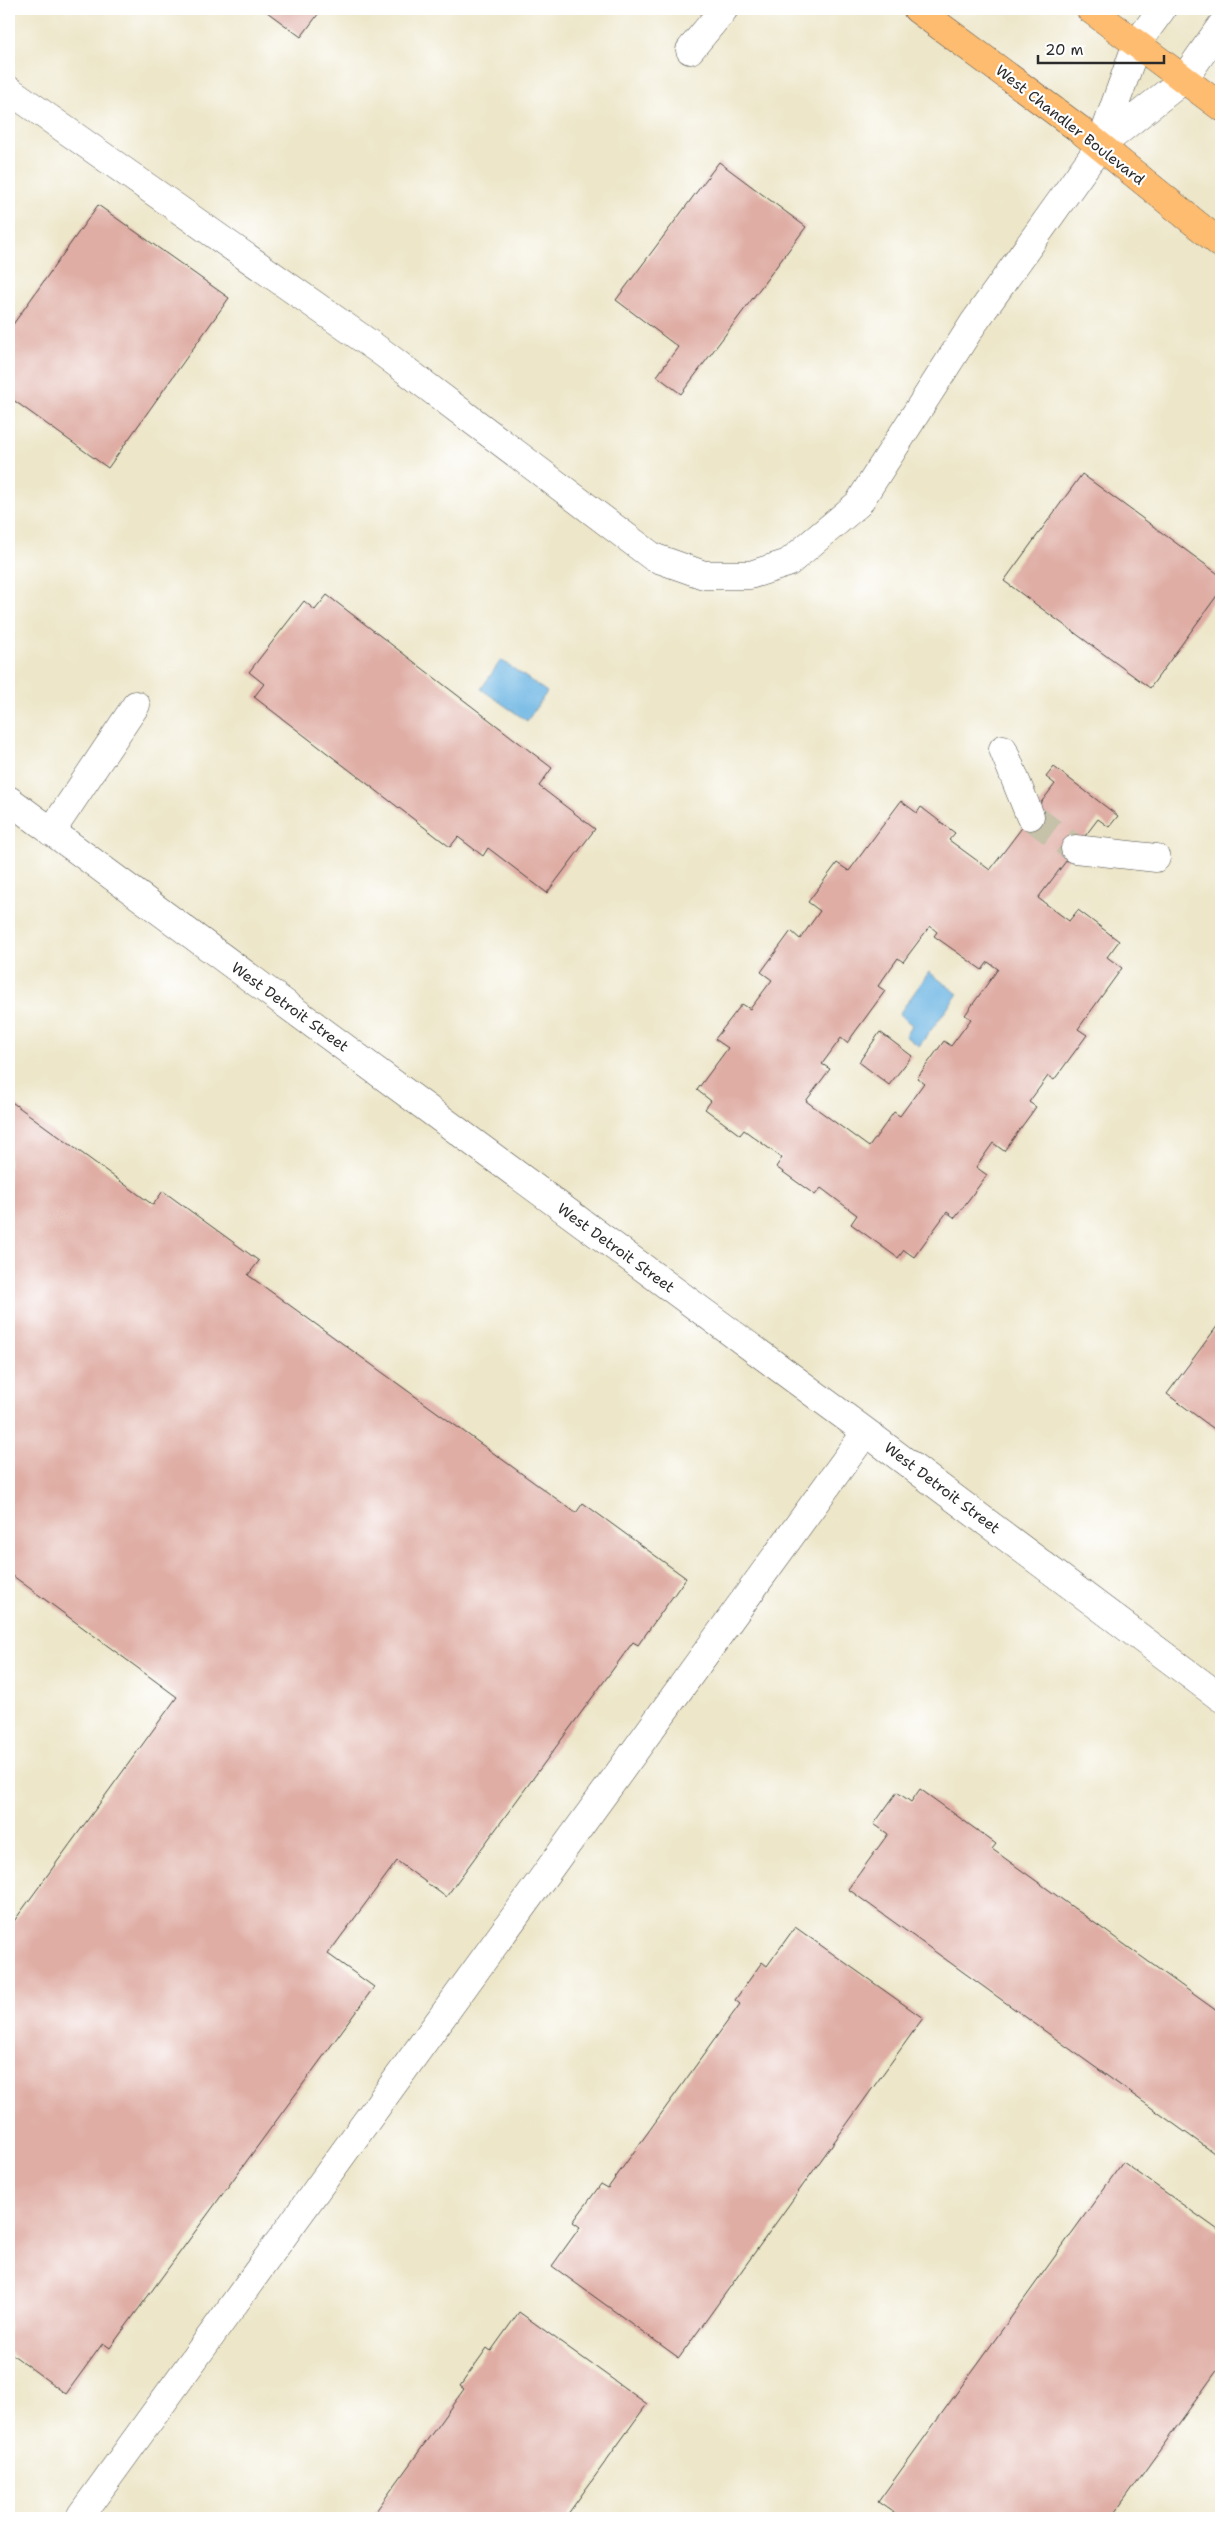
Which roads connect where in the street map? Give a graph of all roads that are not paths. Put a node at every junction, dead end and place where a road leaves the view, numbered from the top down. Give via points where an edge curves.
1 (724, 9) edge
2 (917, 9) edge
3 (1090, 9) edge
4 (1162, 9) edge
5 (1221, 26) edge
6 (1137, 43) junction
7 (690, 50) dead end
8 (1182, 80) junction
9 (9, 90) edge
10 (1221, 107) edge
11 (1100, 146) junction
12 (1221, 244) edge
13 (136, 705) dead end
14 (1003, 749) dead end
15 (9, 800) edge
16 (1030, 816) tunnel mouth
17 (51, 832) junction
18 (1075, 849) tunnel mouth
19 (1156, 858) dead end
20 (866, 1432) junction
21 (1221, 1698) edge
22 (81, 2515) dead end

1 - 7 street
2 - 11 main road, West Chandler Boulevard
3 - 6 main road
4 - 6 street
5 - 8 street
6 - 8 main road
6 - 11 street
8 - 10 main road
8 - 11 street
9 - 11 street via 383,352 653,557 704,576 750,575 788,563 858,504 974,324
11 - 12 main road, West Chandler Boulevard
13 - 17 street
14 - 16 street
15 - 17 street, West Detroit Street
17 - 20 street, West Detroit Street
18 - 19 street
20 - 21 street, West Detroit Street
20 - 22 street

